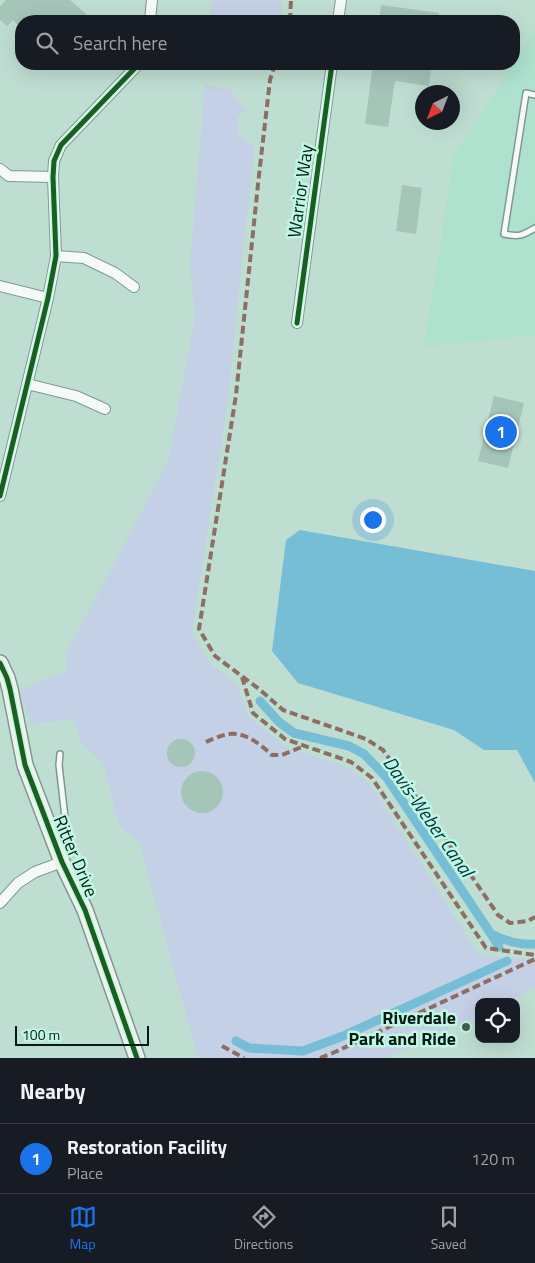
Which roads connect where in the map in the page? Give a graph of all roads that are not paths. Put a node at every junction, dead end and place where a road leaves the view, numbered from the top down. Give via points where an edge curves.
1 (152, 0) edge
2 (341, 0) edge
3 (151, 15) edge
4 (339, 15) edge
5 (133, 70) edge
6 (331, 70) edge
7 (535, 94) edge
8 (0, 169) edge
9 (53, 177) junction
10 (535, 228) edge
11 (56, 256) junction
12 (0, 286) edge
13 (134, 287) dead end
14 (48, 298) junction
15 (297, 323) dead end
16 (27, 384) junction
17 (105, 409) dead end
18 (0, 496) edge
19 (0, 663) edge
20 (60, 754) dead end
21 (60, 858) junction
22 (0, 903) edge
23 (137, 1058) edge

1 - 3 street
2 - 4 street
5 - 9 street via 61,145 54,161
6 - 15 street, Warrior Way
7 - 10 lane via 526,93 504,234 516,237
8 - 9 street via 9,176
9 - 11 street
11 - 13 street via 84,258 115,273
11 - 14 street
12 - 14 street
14 - 16 street
16 - 17 street via 76,396
16 - 18 street
19 - 21 street, Ritter Drive via 8,678 25,764
20 - 21 lane via 67,835
21 - 22 street via 18,883
21 - 23 street, Ritter Drive via 85,910

